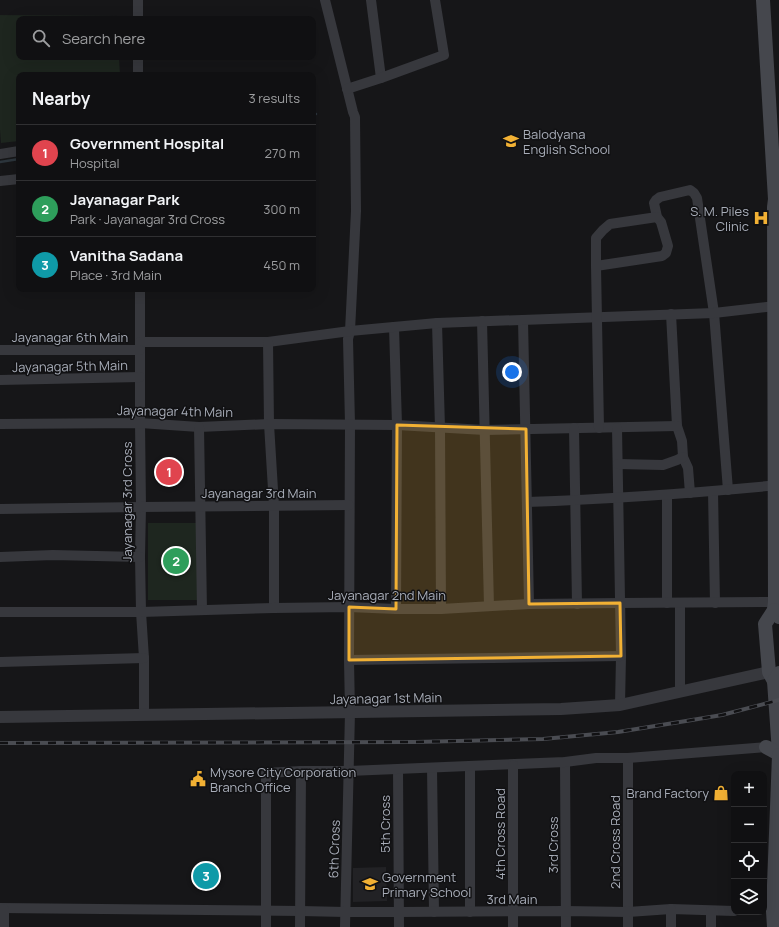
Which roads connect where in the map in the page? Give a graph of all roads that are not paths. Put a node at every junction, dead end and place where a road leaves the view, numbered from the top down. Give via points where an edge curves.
1 (138, 0) edge
2 (325, 0) edge
3 (371, 0) edge
4 (435, 0) edge
5 (763, 0) edge
6 (138, 16) edge
7 (138, 60) edge
8 (138, 72) edge
9 (381, 78) junction
10 (348, 91) junction
11 (775, 113) edge
12 (16, 151) edge
13 (0, 154) edge
14 (16, 179) edge
15 (0, 181) edge
16 (777, 203) edge
17 (657, 218) junction
18 (596, 266) junction
19 (777, 267) edge
20 (140, 292) edge
21 (775, 306) junction
22 (714, 313) junction
23 (672, 314) junction
24 (597, 317) junction
25 (523, 320) junction
26 (482, 321) junction
27 (437, 323) junction
28 (394, 327) junction
29 (350, 332) junction
30 (268, 342) junction
31 (140, 346) junction
32 (0, 350) edge
33 (140, 377) junction
34 (0, 380) edge
35 (777, 382) edge
36 (140, 423) junction
37 (0, 424) edge
38 (269, 424) junction
39 (350, 424) junction
40 (396, 424) junction
41 (678, 426) junction
42 (199, 427) junction
43 (440, 428) junction
44 (574, 428) junction
45 (599, 428) junction
46 (617, 428) junction
47 (526, 429) junction
48 (485, 430) junction
49 (683, 457) junction
50 (618, 464) junction
51 (777, 485) edge
52 (728, 490) junction
53 (714, 491) junction
54 (690, 493) junction
55 (667, 495) junction
56 (619, 497) junction
57 (576, 500) junction
58 (527, 502) junction
59 (200, 506) junction
60 (274, 506) junction
61 (350, 506) junction
62 (141, 507) junction
63 (0, 509) edge
64 (0, 557) edge
65 (140, 557) junction
66 (620, 603) junction
67 (667, 603) junction
68 (680, 603) junction
69 (715, 603) junction
70 (530, 604) junction
71 (577, 604) junction
72 (489, 606) junction
73 (274, 608) junction
74 (349, 608) junction
75 (441, 608) junction
76 (396, 609) junction
77 (202, 610) junction
78 (777, 610) edge
79 (0, 612) edge
80 (141, 612) junction
81 (621, 656) junction
82 (144, 658) junction
83 (349, 660) junction
84 (0, 662) edge
85 (774, 676) edge
86 (680, 692) junction
87 (620, 705) junction
88 (350, 712) junction
89 (144, 715) junction
90 (0, 717) edge
91 (777, 749) edge
92 (628, 758) junction
93 (566, 762) junction
94 (513, 764) junction
95 (470, 766) junction
96 (432, 768) junction
97 (398, 769) junction
98 (301, 771) junction
99 (349, 771) junction
100 (2, 908) edge
101 (671, 909) junction
102 (266, 911) junction
103 (301, 911) junction
104 (566, 911) junction
105 (711, 911) junction
106 (731, 911) edge
107 (772, 911) edge
108 (345, 912) junction
109 (399, 912) junction
110 (434, 912) junction
111 (470, 912) junction
112 (513, 912) junction
113 (628, 912) junction
114 (4, 927) edge
115 (266, 927) edge
116 (300, 927) edge
117 (345, 927) edge
118 (399, 927) edge
119 (513, 927) edge
120 (566, 927) edge
121 (628, 927) edge
122 (671, 927) edge
123 (711, 927) edge
124 (774, 927) edge

1 - 6 street
2 - 10 street, 6th Cross
3 - 9 street
4 - 9 street via 444,56
5 - 11 main road
7 - 8 street
9 - 10 street
10 - 29 street, 6th Cross via 355,117 356,211
11 - 16 main road
12 - 13 street
14 - 15 street
16 - 19 main road
17 - 18 street via 610,224 596,238
17 - 18 street via 661,222 668,246 666,253 662,256
17 - 22 street via 654,203 660,197 690,190 694,193 697,198
18 - 24 street
19 - 21 main road
20 - 31 street, Jayanagar 3rd Cross
21 - 22 street, Jayanagar 6th Main
21 - 35 main road
22 - 23 street, Jayanagar 6th Main
22 - 52 street
23 - 24 street, Jayanagar 6th Main
23 - 41 street
24 - 25 street, Jayanagar 6th Main
24 - 45 street
25 - 26 street, Jayanagar 6th Main
25 - 47 street
26 - 27 street, Jayanagar 6th Main
26 - 48 street
27 - 28 street, Jayanagar 6th Main
27 - 43 street
28 - 29 street, Jayanagar 6th Main
28 - 40 street
29 - 30 street, Jayanagar 6th Main
29 - 39 street, 6th Cross
30 - 31 street, Jayanagar 6th Main
30 - 38 street
31 - 32 street, Jayanagar 6th Main
31 - 33 street, Jayanagar 3rd Cross
33 - 34 street, Jayanagar 5th Main
33 - 36 street, Jayanagar 3rd Cross
35 - 51 main road
36 - 37 street, Jayanagar 4th Main
36 - 42 street, Jayanagar 4th Main
36 - 62 street, Jayanagar 3rd Cross
38 - 39 street, Jayanagar 4th Main
38 - 42 street, Jayanagar 4th Main
38 - 60 street
39 - 40 street, Jayanagar 4th Main
39 - 61 street, 6th Cross
40 - 43 street, Jayanagar 4th Main
40 - 76 street
41 - 46 street, Jayanagar 4th Main
41 - 49 street
42 - 59 street
43 - 48 street, Jayanagar 4th Main
43 - 75 street
44 - 45 street, Jayanagar 4th Main
44 - 47 street, Jayanagar 4th Main
44 - 57 street
45 - 46 street, Jayanagar 4th Main
46 - 50 street
47 - 48 street, Jayanagar 4th Main
47 - 58 street
48 - 72 street
49 - 50 street via 663,465
49 - 54 street via 688,468
50 - 56 street
51 - 52 street
51 - 78 main road
52 - 53 street
53 - 54 street
53 - 69 street
54 - 55 street
55 - 56 street
55 - 67 street
56 - 57 street
56 - 66 street
57 - 58 street
57 - 71 street
58 - 70 street
59 - 60 street, Jayanagar 3rd Main
59 - 62 street, Jayanagar 3rd Main
59 - 77 street
60 - 61 street, Jayanagar 3rd Main
60 - 73 street
61 - 74 street, 6th Cross
62 - 63 street, Jayanagar 3rd Main
62 - 65 street, Jayanagar 3rd Cross
64 - 65 street
65 - 80 street, Jayanagar 3rd Cross
66 - 67 street, Jayanagar 2nd Main
66 - 71 street, Jayanagar 2nd Main
66 - 81 street
67 - 68 street, Jayanagar 2nd Main
68 - 69 street, Jayanagar 2nd Main
68 - 86 street
69 - 78 street, Jayanagar 2nd Main
70 - 71 street, Jayanagar 2nd Main
70 - 72 street, Jayanagar 2nd Main
72 - 75 street, Jayanagar 2nd Main
73 - 74 street, Jayanagar 2nd Main
73 - 77 street, Jayanagar 2nd Main
74 - 76 street, Jayanagar 2nd Main
74 - 83 street, 6th Cross
75 - 76 street, Jayanagar 2nd Main
77 - 80 street, Jayanagar 2nd Main
78 - 85 main road via 765,624
79 - 80 street, Jayanagar 2nd Main
80 - 82 street, Jayanagar 3rd Cross
81 - 83 street
81 - 87 street
82 - 84 street
82 - 89 street, Jayanagar 3rd Cross
83 - 88 street, 6th Cross
85 - 86 street, Jayanagar 1st Main
85 - 91 main road
86 - 87 street, Jayanagar 1st Main
87 - 88 street, Jayanagar 1st Main via 561,709
88 - 89 street, Jayanagar 1st Main
88 - 99 street, 6th Cross
89 - 90 street, Jayanagar 1st Main
91 - 92 street
91 - 107 main road
92 - 93 street via 596,758
92 - 113 street, 2nd Cross Road
93 - 94 street
93 - 104 street, 3rd Cross
94 - 95 street
94 - 112 street, 4th Cross Road
95 - 96 street
95 - 111 street
96 - 97 street
96 - 110 street
97 - 99 street
97 - 109 street, 5th Cross
98 - 99 street
98 - 102 street via 266,773
98 - 103 street
99 - 108 street, 6th Cross
100 - 102 street, 3rd Main
100 - 114 street
101 - 105 street, 3rd Main
101 - 113 street, 3rd Main
101 - 122 street
102 - 103 street, 3rd Main
102 - 115 street
103 - 108 street, 3rd Main
103 - 116 street
104 - 112 street, 3rd Main
104 - 113 street, 3rd Main
104 - 120 street, 3rd Cross
105 - 106 street, 3rd Main
105 - 123 street
107 - 124 main road
108 - 109 street, 3rd Main
108 - 117 street, 6th Cross
109 - 110 street, 3rd Main
109 - 118 street, 5th Cross
110 - 111 street, 3rd Main
111 - 112 street, 3rd Main
112 - 119 street, 4th Cross Road
113 - 121 street, 2nd Cross Road

